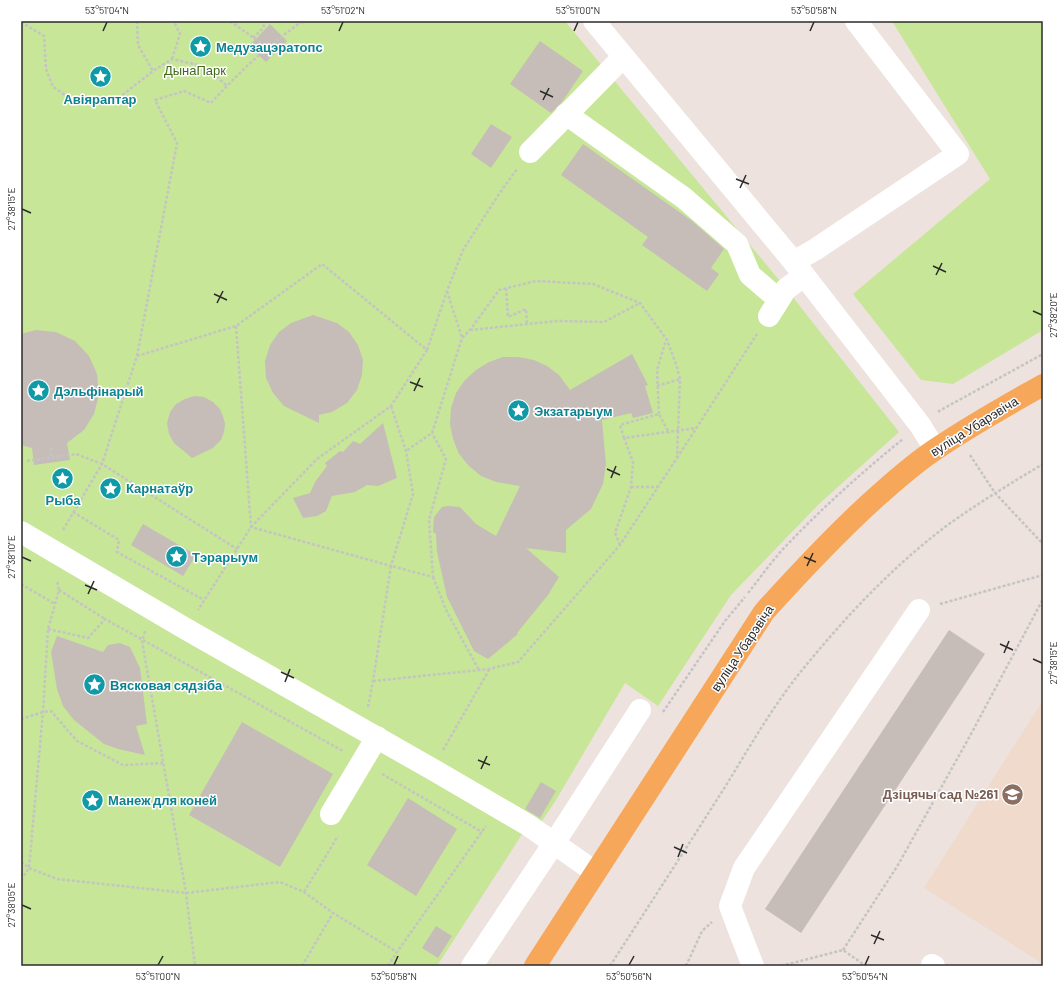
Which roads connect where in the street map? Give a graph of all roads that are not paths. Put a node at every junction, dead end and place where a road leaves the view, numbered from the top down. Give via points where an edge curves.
1 (594, 21) edge
2 (856, 21) edge
3 (623, 57) junction
4 (566, 114) junction
5 (530, 152) road end
6 (798, 268) junction
7 (771, 293) dead end
8 (769, 316) road end
9 (1043, 385) edge
10 (935, 449) junction
11 (21, 532) edge
12 (919, 610) road end
13 (650, 713) road end
14 (377, 737) junction
15 (331, 814) dead end
16 (554, 843) junction
17 (595, 872) junction
18 (472, 966) edge
19 (535, 966) edge
20 (753, 966) edge

1 - 3 lane
2 - 6 lane via 958,154 804,256
3 - 4 lane
3 - 6 lane
4 - 5 lane
4 - 7 lane via 690,203 737,244 750,275
6 - 8 lane
6 - 10 lane via 920,425
9 - 10 main road, вуліца Убарэвіча
10 - 17 main road, вуліца Убарэвіча via 864,508 806,565 764,612
11 - 14 lane
12 - 20 lane via 744,868 730,906
13 - 16 lane
14 - 15 lane
14 - 16 lane via 528,825
16 - 17 lane
16 - 18 lane
17 - 19 main road, вуліца Убарэвіча

